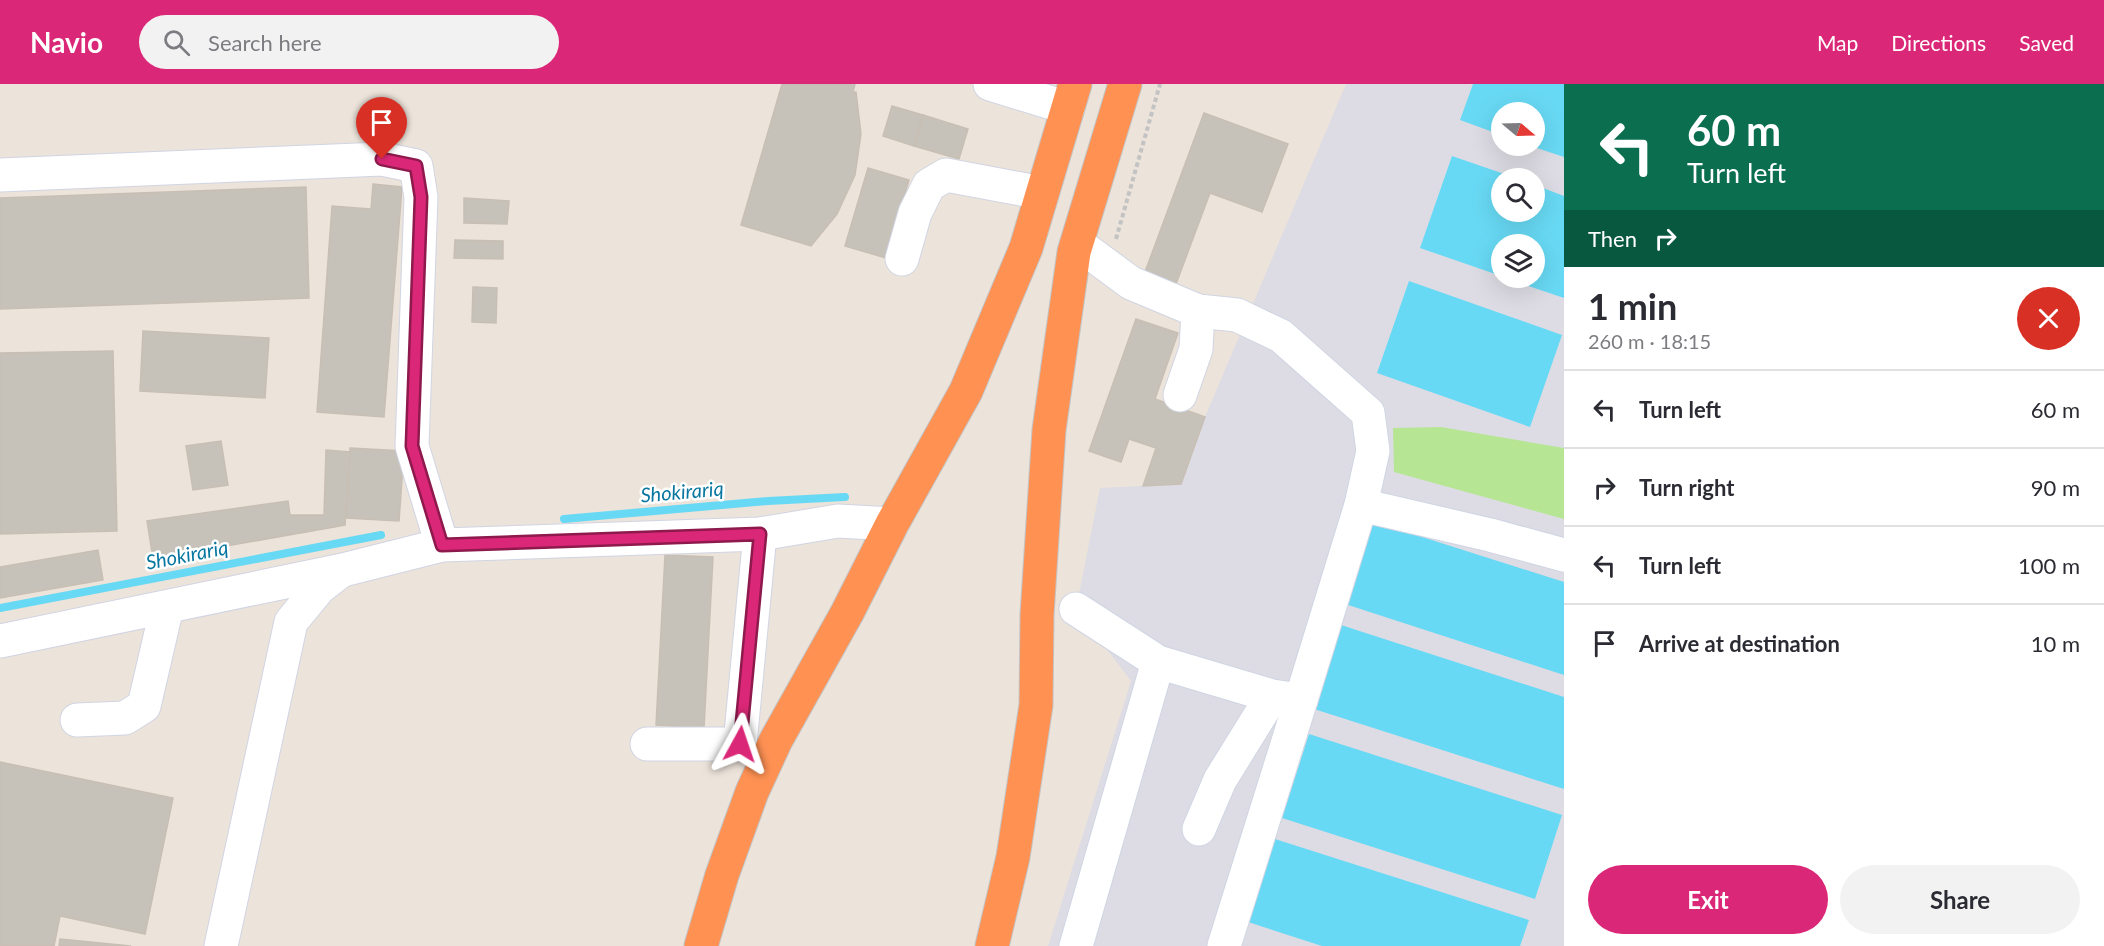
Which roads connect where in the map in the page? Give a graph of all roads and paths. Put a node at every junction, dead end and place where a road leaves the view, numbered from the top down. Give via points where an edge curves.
1 (990, 84) edge
2 (1125, 84) edge
3 (1160, 84) edge
4 (1070, 95) edge
5 (0, 175) edge
6 (1042, 193) junction
7 (1076, 248) junction
8 (902, 259) dead end
9 (1109, 266) junction
10 (1198, 311) junction
11 (1180, 396) dead end
12 (1361, 506) junction
13 (892, 524) junction
14 (760, 534) junction
15 (442, 545) junction
16 (1564, 555) edge
17 (343, 570) junction
18 (167, 607) junction
19 (1076, 609) dead end
20 (0, 641) edge
21 (1158, 662) junction
22 (1286, 698) junction
23 (77, 720) dead end
24 (646, 744) dead end
25 (1199, 829) dead end
26 (221, 946) edge
27 (701, 946) edge
28 (992, 946) edge
29 (1076, 946) edge
30 (1224, 946) edge

1 - 4 lane
2 - 7 highway
3 - 9 path
4 - 6 highway
5 - 15 lane via 382,159 416,166 421,197 412,446
6 - 8 lane via 946,176 929,186 915,213
6 - 13 highway via 1026,248 966,391
7 - 9 lane
7 - 28 highway via 1049,430 1037,615 1036,705 1013,857
9 - 10 lane via 1131,283
10 - 11 lane via 1196,349
10 - 12 lane via 1237,315 1281,336 1368,413 1373,451
12 - 16 lane
12 - 22 lane
13 - 14 lane via 838,521
13 - 27 highway via 752,792
14 - 15 lane
14 - 24 lane via 740,744
15 - 17 lane
17 - 18 lane
17 - 26 lane via 319,588 291,622
18 - 20 lane
18 - 23 lane via 144,706 125,718
19 - 21 lane
21 - 22 lane
21 - 29 lane
22 - 25 lane via 1220,780
22 - 30 lane

